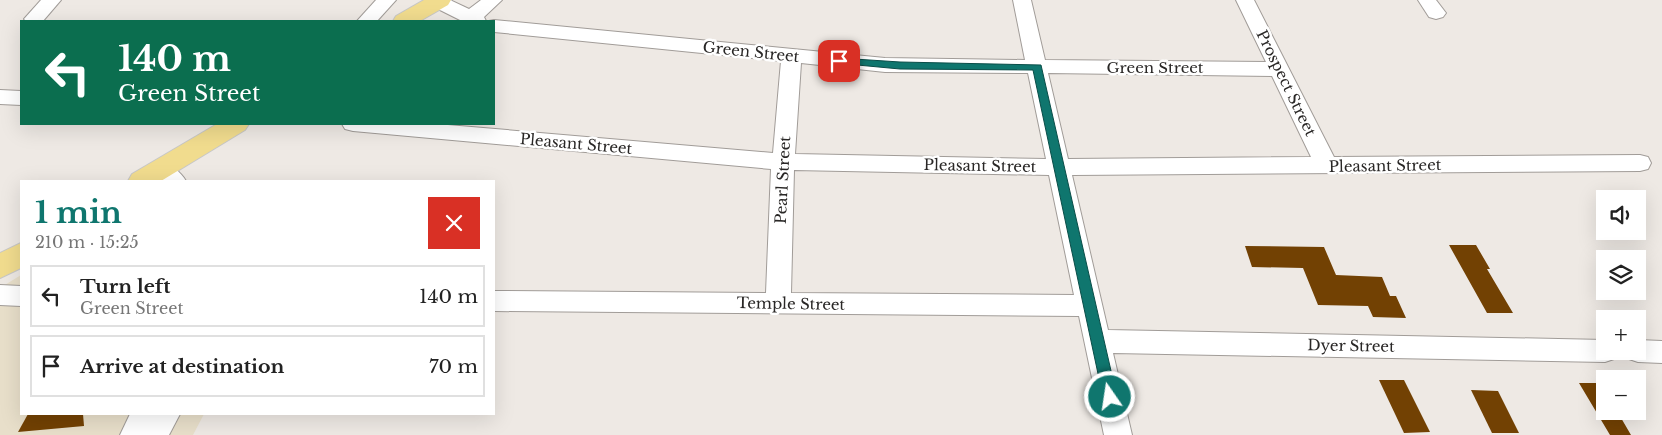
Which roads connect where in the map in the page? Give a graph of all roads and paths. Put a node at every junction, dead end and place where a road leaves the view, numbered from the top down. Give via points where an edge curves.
1 (52, 0) edge
2 (387, 0) edge
3 (494, 0) edge
4 (1022, 0) edge
5 (1245, 0) edge
6 (438, 1) edge
7 (34, 20) dead end
8 (367, 20) edge
9 (406, 20) edge
10 (474, 20) edge
11 (495, 26) edge
12 (791, 56) junction
13 (1037, 67) junction
14 (1279, 69) junction
15 (0, 97) edge
16 (20, 98) edge
17 (235, 125) edge
18 (364, 125) edge
19 (783, 162) junction
20 (1640, 163) dead end
21 (1327, 166) junction
22 (1058, 167) junction
23 (165, 179) edge
24 (20, 255) edge
25 (0, 267) edge
26 (0, 295) edge
27 (20, 296) edge
28 (495, 301) edge
29 (778, 304) junction
30 (1089, 306) junction
31 (1097, 341) junction
32 (1596, 350) edge
33 (1646, 351) edge
34 (1662, 352) edge
35 (130, 415) edge
36 (144, 415) edge
37 (165, 415) edge
38 (120, 435) edge
39 (134, 435) edge
40 (154, 435) edge
41 (1118, 435) edge

1 - 7 street
2 - 8 street
3 - 10 street
4 - 13 street
5 - 14 street, Prospect Street
6 - 9 main road
6 - 10 street
11 - 12 street, Green Street
12 - 13 street, Green Street via 885,65
12 - 19 street, Pearl Street
13 - 14 street, Green Street
13 - 22 street
14 - 21 street, Prospect Street
15 - 16 street
17 - 23 main road
18 - 19 street, Pleasant Street
19 - 22 street, Pleasant Street
19 - 29 street, Pearl Street
20 - 21 street, Pleasant Street
21 - 22 street, Pleasant Street
22 - 30 street
24 - 25 main road
26 - 27 street
28 - 29 street, Temple Street
29 - 30 street, Temple Street
30 - 31 street
31 - 32 street, Dyer Street
31 - 41 street
33 - 34 street
35 - 38 street
36 - 39 street
37 - 40 street

